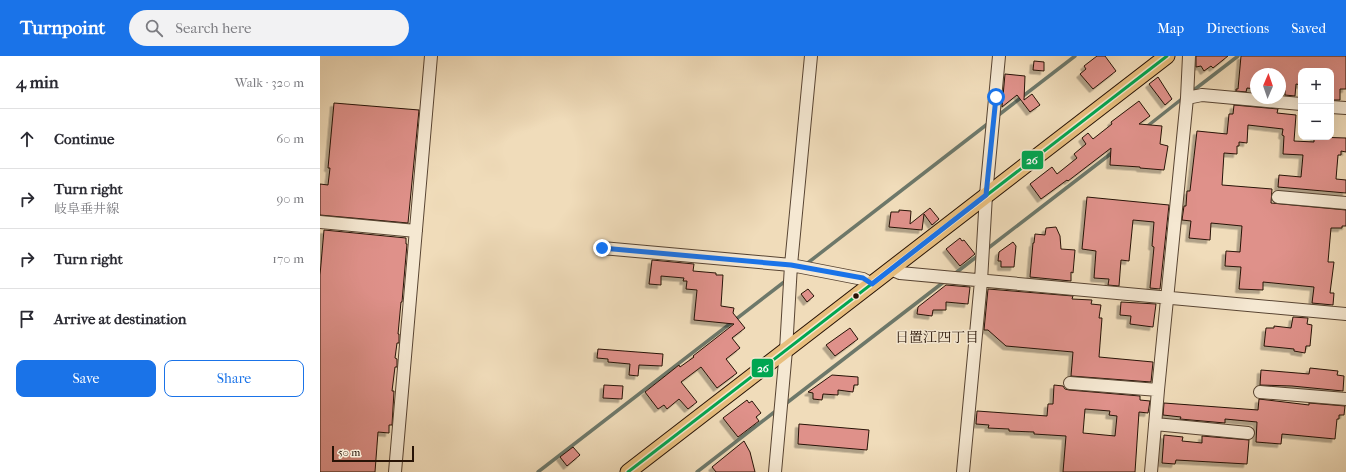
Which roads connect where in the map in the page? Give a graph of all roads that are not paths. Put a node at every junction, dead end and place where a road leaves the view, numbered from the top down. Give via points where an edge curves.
1 (431, 56) edge
2 (810, 56) edge
3 (999, 56) edge
4 (1166, 56) edge
5 (1189, 56) edge
6 (1188, 98) junction
7 (1298, 104) edge
8 (1334, 107) edge
9 (1346, 108) edge
10 (986, 195) junction
11 (1278, 198) dead end
12 (1346, 203) edge
13 (320, 222) edge
14 (416, 231) junction
15 (602, 248) dead end
16 (791, 265) junction
17 (891, 270) junction
18 (981, 281) junction
19 (872, 284) junction
20 (1168, 298) junction
21 (1346, 314) edge
22 (786, 350) junction
23 (1070, 383) dead end
24 (1158, 390) junction
25 (1260, 392) dead end
26 (1346, 399) edge
27 (1155, 424) junction
28 (1248, 433) dead end
29 (395, 472) edge
30 (628, 472) edge
31 (775, 472) edge
32 (963, 472) edge
33 (1152, 472) edge

1 - 14 street
2 - 16 street
3 - 10 street
4 - 10 main road
5 - 6 street
6 - 7 street via 1202,95
6 - 20 street
8 - 9 street
10 - 17 main road
10 - 18 street
11 - 12 street
13 - 14 street
14 - 29 street
15 - 16 street
16 - 19 street via 863,278
16 - 22 street
17 - 18 street
17 - 19 main road
18 - 20 street
18 - 32 street
19 - 22 main road
20 - 21 street
20 - 24 street
22 - 30 main road
22 - 31 street
23 - 24 street
24 - 27 street
25 - 26 street
27 - 28 street
27 - 33 street

